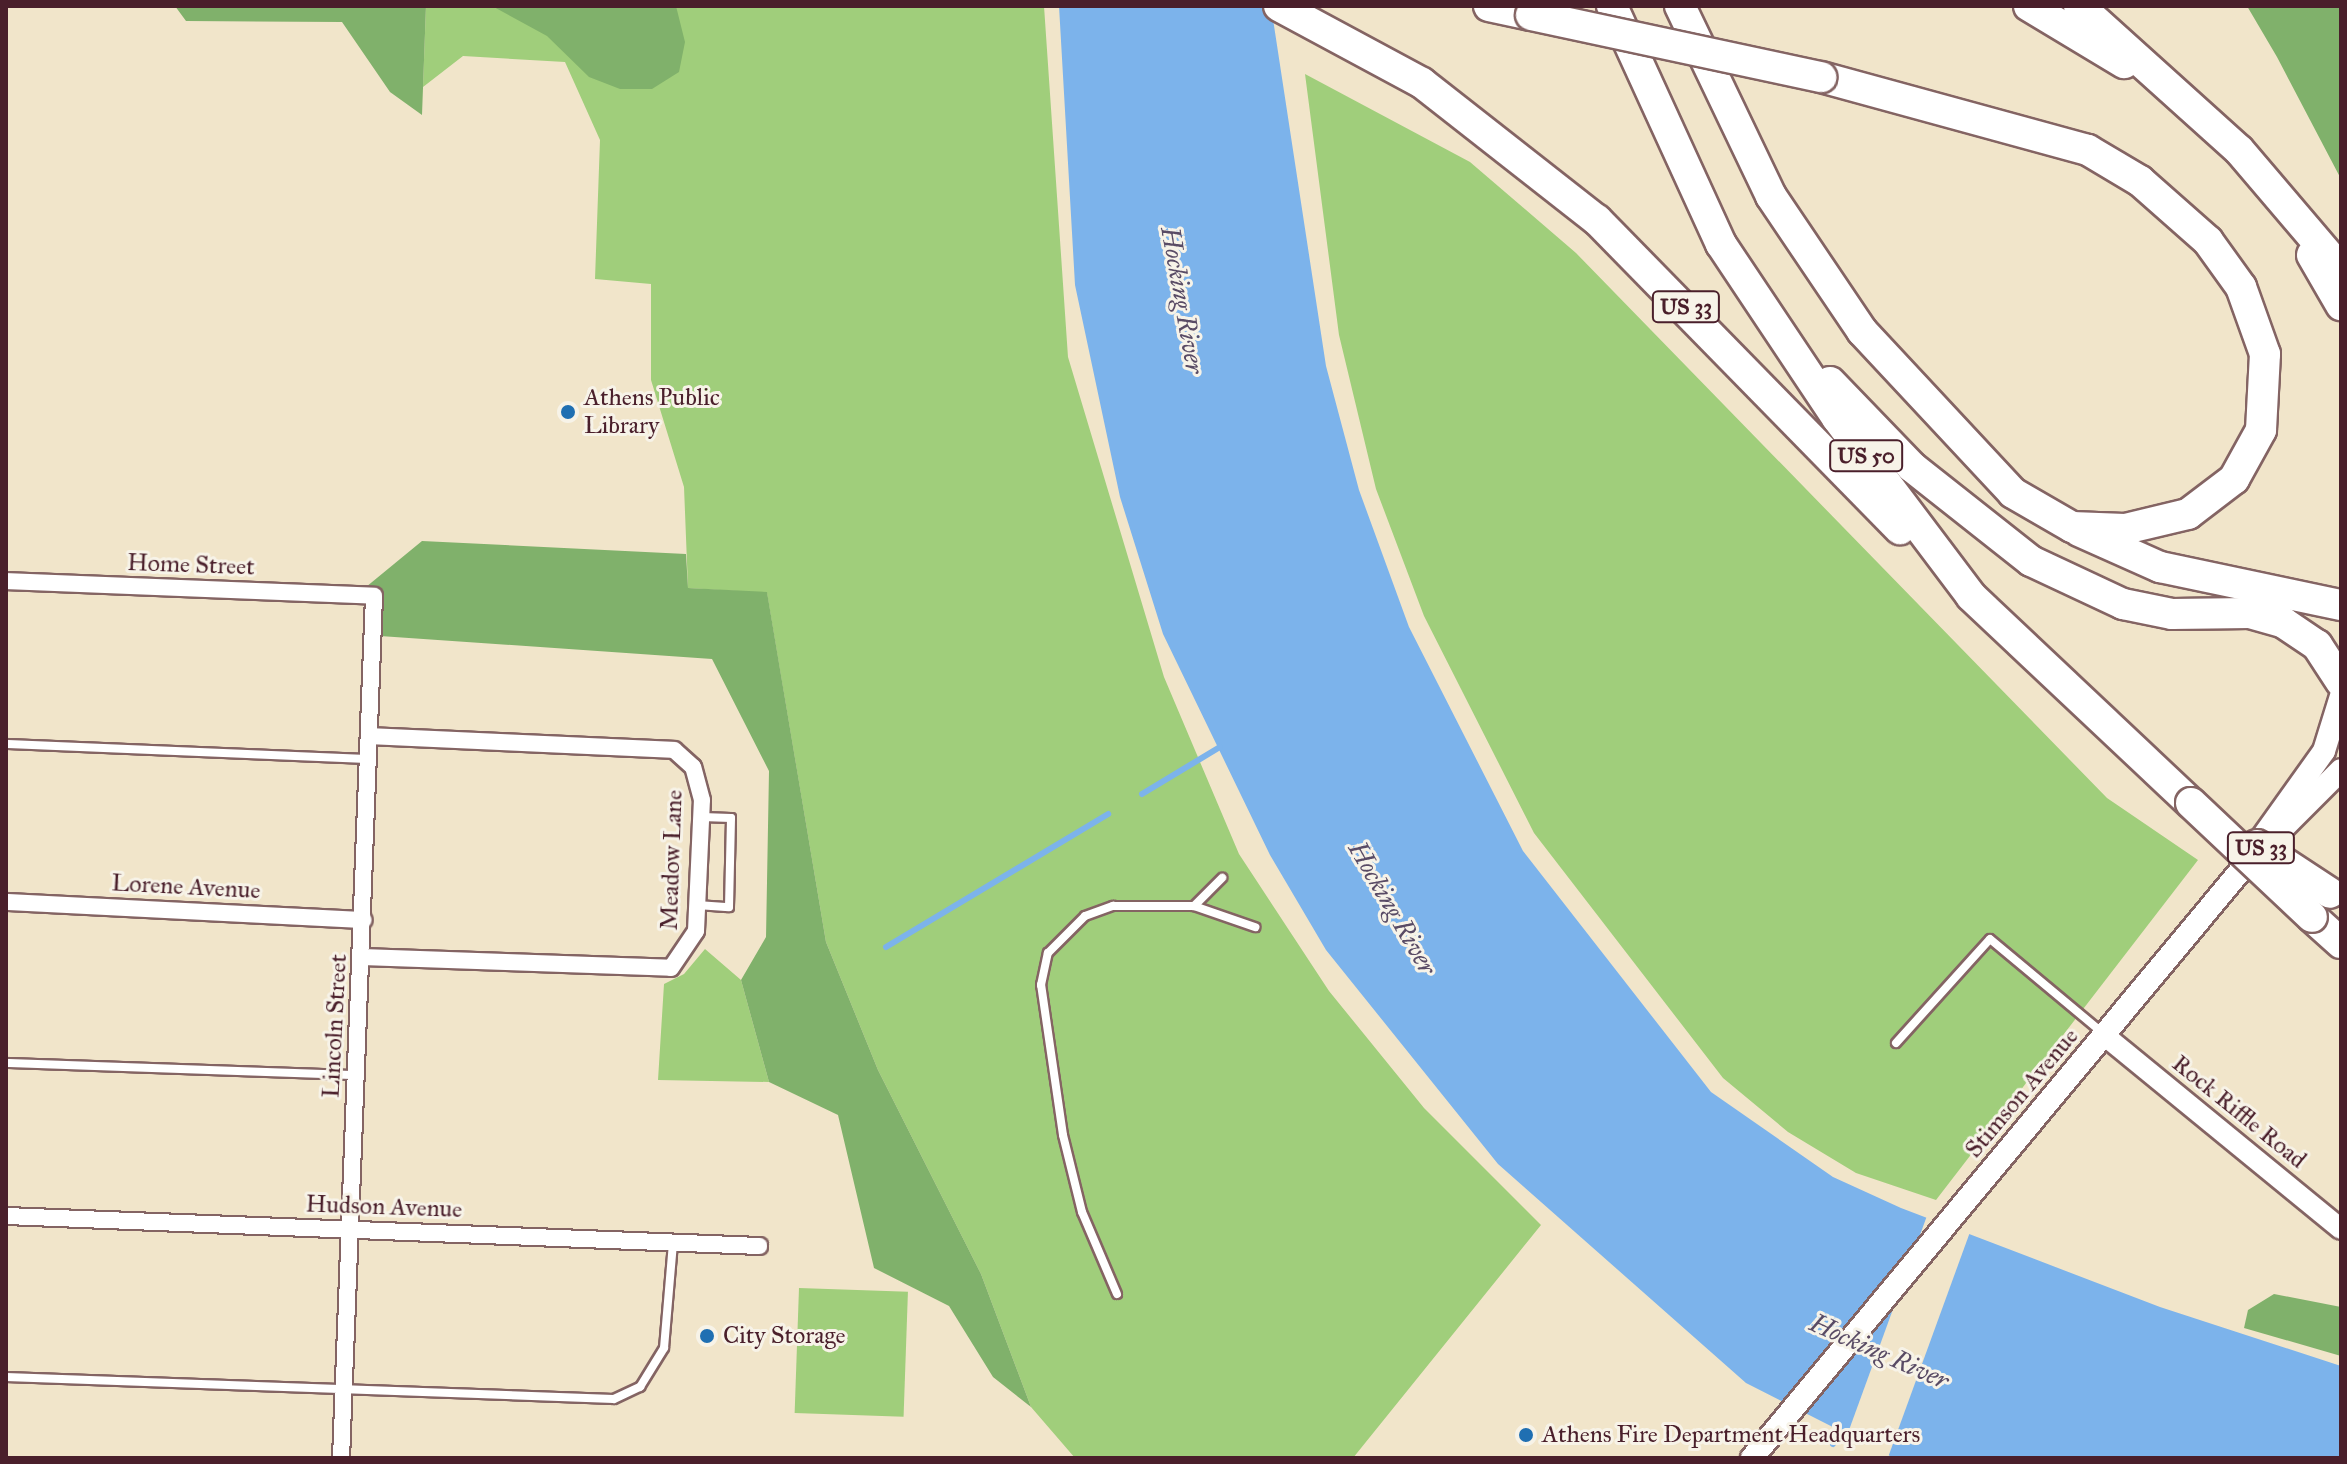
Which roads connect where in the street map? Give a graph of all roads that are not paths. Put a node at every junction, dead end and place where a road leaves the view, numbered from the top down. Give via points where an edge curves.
1 (1279, 6) edge
2 (1489, 6) edge
3 (1612, 6) edge
4 (1680, 6) edge
5 (2029, 6) edge
6 (2079, 6) edge
7 (2183, 101) junction
8 (2275, 191) junction
9 (2341, 270) edge
10 (2341, 305) edge
11 (1763, 315) junction
12 (2072, 527) junction
13 (6, 581) edge
14 (374, 596) joint
15 (1971, 596) junction
16 (2341, 605) edge
17 (2341, 666) edge
18 (2341, 682) edge
19 (2341, 696) edge
20 (370, 736) junction
21 (6, 744) edge
22 (369, 759) junction
23 (2341, 770) edge
24 (702, 817) junction
25 (2241, 870) junction
26 (1222, 878) dead end
27 (6, 902) edge
28 (2328, 903) edge
29 (697, 905) junction
30 (1194, 906) junction
31 (364, 920) junction
32 (1255, 927) dead end
33 (2341, 943) edge
34 (362, 957) junction
35 (2104, 1035) junction
36 (1896, 1043) dead end
37 (6, 1063) edge
38 (356, 1075) junction
39 (6, 1216) edge
40 (2341, 1229) edge
41 (351, 1230) junction
42 (673, 1243) junction
43 (759, 1246) dead end
44 (1117, 1294) dead end
45 (6, 1377) edge
46 (344, 1390) junction
47 (341, 1458) edge
48 (1752, 1458) edge

1 - 15 highway, US 33 via 1373,52 1506,144 1597,220
2 - 12 highway, bridge via 1821,77 2088,150 2187,220 2241,287 2261,333 2267,379 2261,430 2234,479 2205,506 2170,522
3 - 11 highway, US 50 via 1714,230
4 - 12 highway via 1771,196 1862,331 1986,469 2040,512
5 - 7 highway
6 - 7 highway
7 - 8 highway
8 - 9 highway
8 - 10 highway
11 - 15 highway, US 50
11 - 18 highway via 1912,467 2000,542 2123,604 2284,623 2317,645
12 - 16 highway via 2160,567
13 - 14 street, Home Street
14 - 20 street, Lincoln Street
15 - 28 highway, US 33, bridge via 2191,803
17 - 18 main road
19 - 25 main road via 2324,751
20 - 22 street, Lincoln Street
20 - 24 street, Meadow Lane via 674,750 693,767
21 - 22 lane
22 - 31 street, Lincoln Street
23 - 25 main road, Stimson Avenue
24 - 29 street, Meadow Lane
24 - 29 lane via 731,818 729,907
25 - 35 main road, Stimson Avenue
26 - 30 lane
27 - 31 street, Lorene Avenue
28 - 33 highway
29 - 34 street, Meadow Lane via 691,947 660,971
30 - 32 lane
30 - 44 lane via 1113,906 1085,916 1063,932 1043,967 1075,1188
31 - 34 street, Lincoln Street
34 - 38 street, Lincoln Street
35 - 36 lane via 1990,939
35 - 40 street, Rock Riffle Road
35 - 48 main road, Stimson Avenue
37 - 38 lane
38 - 41 street, Lincoln Street
39 - 41 street, Hudson Avenue
41 - 42 street, Hudson Avenue
41 - 46 street, Lincoln Street
42 - 43 street, Hudson Avenue
42 - 46 lane via 668,1335 649,1377 628,1395
45 - 46 lane
46 - 47 street, Lincoln Street

